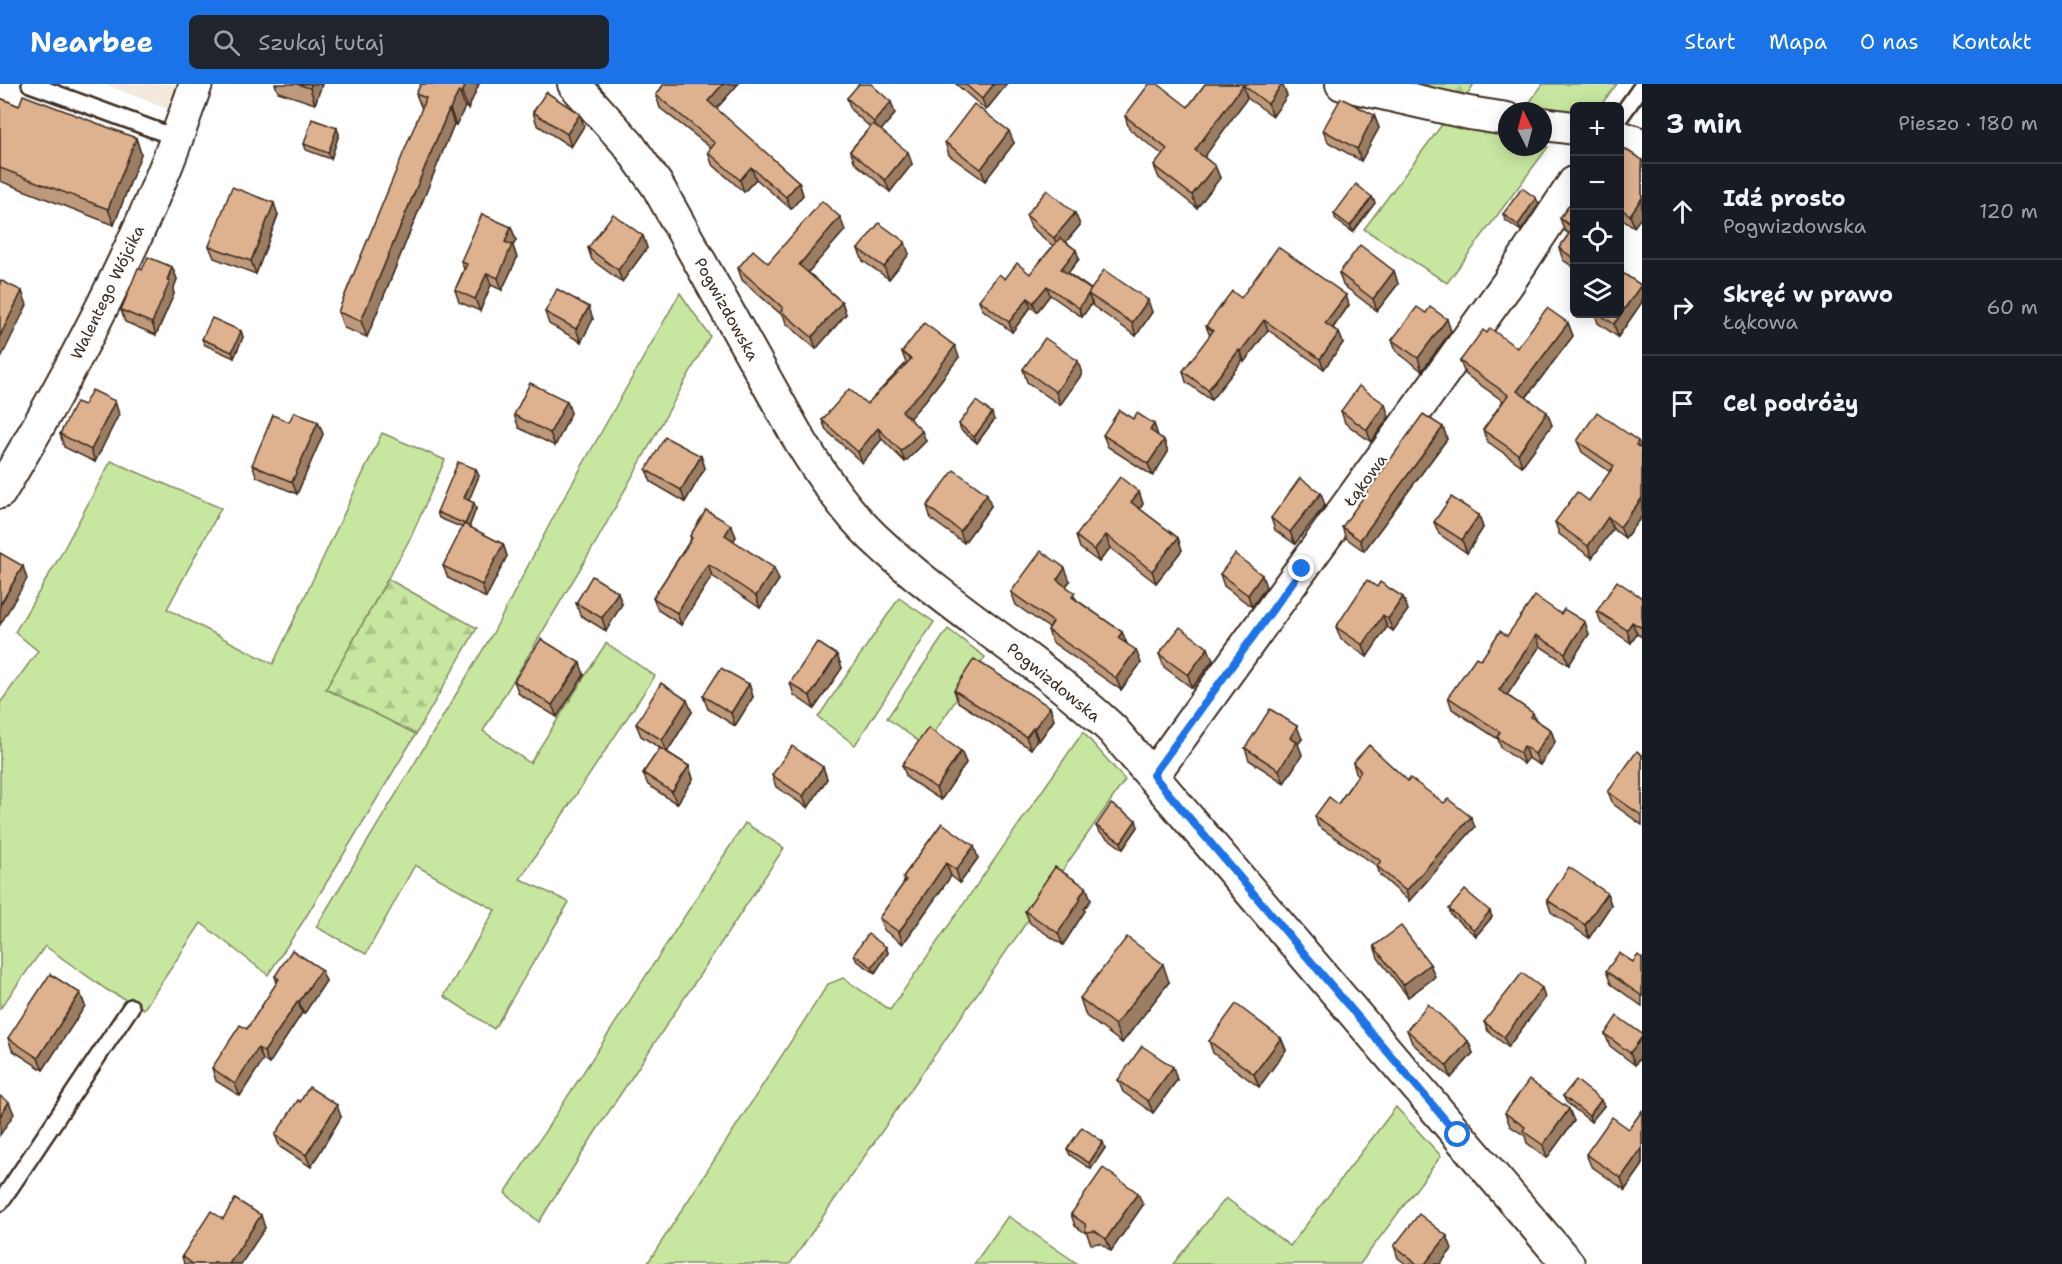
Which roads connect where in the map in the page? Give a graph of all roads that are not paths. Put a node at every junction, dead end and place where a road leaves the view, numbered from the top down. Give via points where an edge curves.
1 (30, 84) edge
2 (196, 84) edge
3 (574, 84) edge
4 (1342, 84) edge
5 (1642, 86) edge
6 (1624, 111) edge
7 (1498, 117) edge
8 (1552, 124) edge
9 (1570, 127) edge
10 (177, 138) junction
11 (1624, 138) edge
12 (1642, 145) edge
13 (1570, 190) edge
14 (0, 492) edge
15 (1153, 775) junction
16 (131, 1007) dead end
17 (0, 1203) edge
18 (1568, 1264) edge

1 - 10 lane
2 - 10 street, Walentego Wójcika
3 - 15 street, Pogwizdowska via 628,144 657,184 801,442 840,500 903,563 1082,701
4 - 7 street
5 - 6 lane
8 - 9 street
10 - 14 street, Walentego Wójcika via 138,232 85,339
11 - 12 street
13 - 15 street, Łąkowa via 1508,283
15 - 18 street, Pogwizdowska
16 - 17 lane

